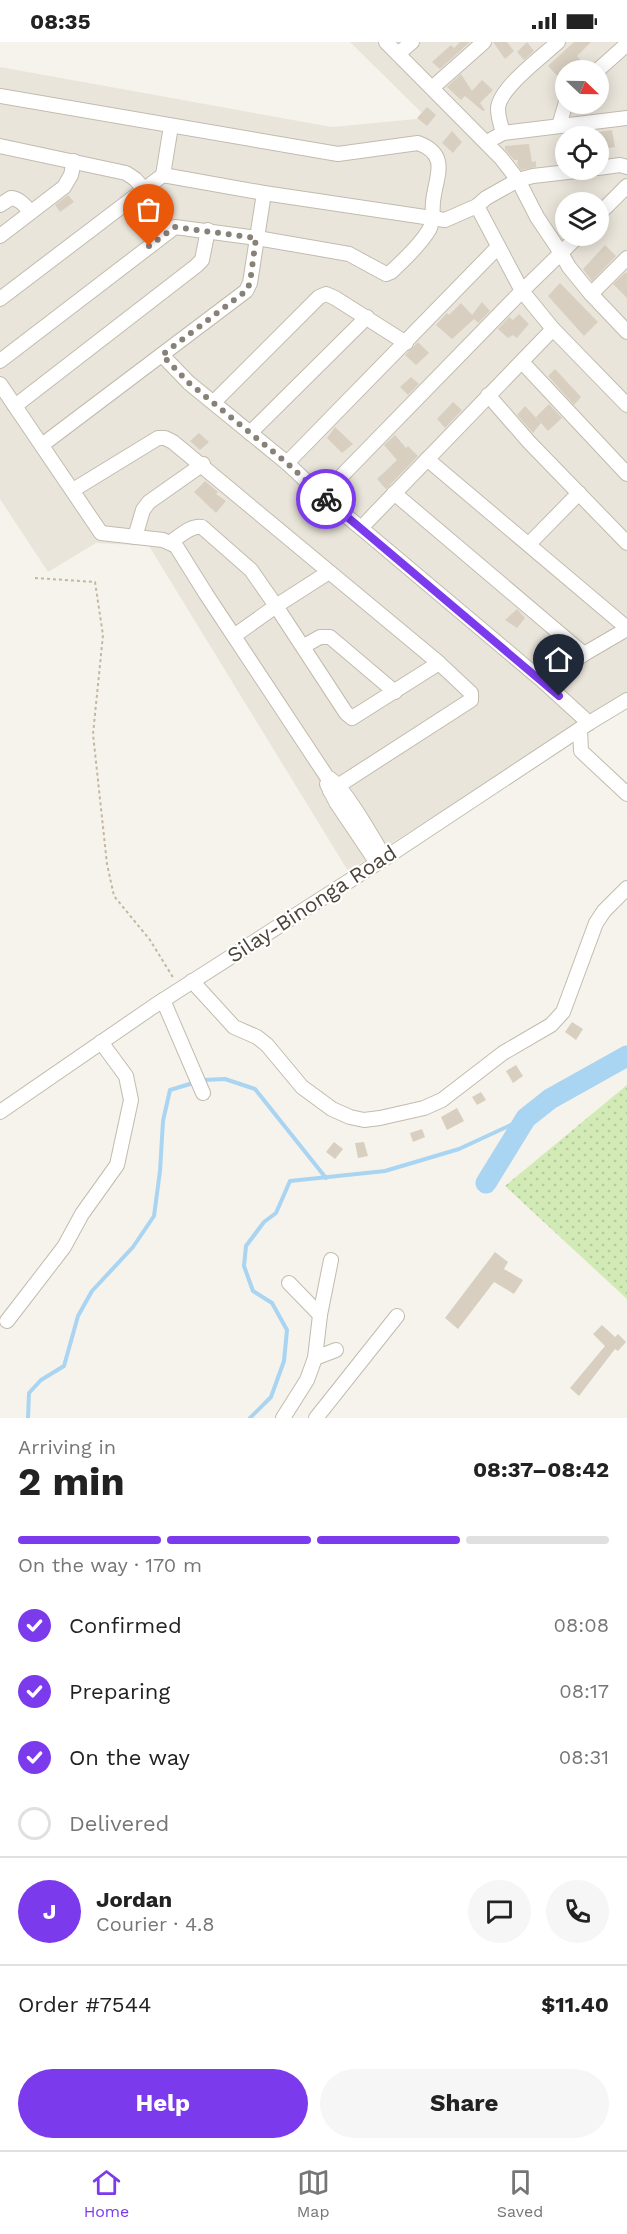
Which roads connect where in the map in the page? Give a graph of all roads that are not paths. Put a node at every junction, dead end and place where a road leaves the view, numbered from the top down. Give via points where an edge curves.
1 (386, 42) edge
2 (412, 42) edge
3 (484, 42) edge
4 (558, 42) edge
5 (627, 44) edge
6 (398, 54) junction
7 (609, 60) edge
8 (432, 88) junction
9 (0, 96) edge
10 (562, 114) edge
11 (627, 118) edge
12 (171, 126) junction
13 (555, 126) edge
14 (559, 126) joint
15 (503, 133) junction
16 (487, 142) junction
17 (0, 146) edge
18 (74, 161) junction
19 (609, 166) edge
20 (627, 167) edge
21 (555, 173) edge
22 (163, 175) junction
23 (518, 180) junction
24 (627, 186) edge
25 (144, 189) junction
26 (264, 193) junction
27 (609, 204) edge
28 (0, 205) edge
29 (477, 206) junction
30 (30, 211) junction
31 (432, 218) junction
32 (208, 230) junction
33 (0, 236) edge
34 (256, 238) junction
35 (568, 246) edge
36 (498, 247) junction
37 (561, 253) junction
38 (627, 258) edge
39 (522, 291) junction
40 (591, 294) junction
41 (0, 299) edge
42 (367, 317) junction
43 (554, 329) junction
44 (627, 332) edge
45 (406, 343) junction
46 (162, 355) junction
47 (0, 361) edge
48 (522, 362) junction
49 (0, 384) edge
50 (488, 395) junction
51 (214, 402) junction
52 (627, 405) edge
53 (15, 406) junction
54 (250, 433) junction
55 (42, 445) junction
56 (427, 459) junction
57 (287, 463) junction
58 (203, 464) junction
59 (627, 474) edge
60 (73, 490) junction
61 (394, 493) junction
62 (579, 493) junction
63 (322, 496) junction
64 (361, 528) junction
65 (135, 537) junction
66 (171, 542) junction
67 (627, 543) edge
68 (529, 544) junction
69 (329, 572) junction
70 (276, 606) junction
71 (627, 629) edge
72 (234, 636) junction
73 (304, 646) junction
74 (584, 654) junction
75 (439, 663) junction
76 (544, 682) junction
77 (395, 692) junction
78 (627, 700) edge
79 (585, 726) junction
80 (332, 785) junction
81 (627, 794) edge
82 (381, 861) junction
83 (627, 888) edge
84 (186, 985) junction
85 (163, 1000) junction
86 (101, 1042) junction
87 (202, 1091) dead end
88 (0, 1112) edge
89 (331, 1260) dead end
90 (289, 1283) dead end
91 (320, 1315) junction
92 (397, 1316) dead end
93 (7, 1321) dead end
94 (336, 1350) dead end
95 (315, 1358) junction
96 (283, 1418) edge
97 (316, 1418) edge

1 - 6 street
2 - 6 street
3 - 8 street
4 - 15 street via 500,99
5 - 7 street
6 - 8 street
8 - 16 street
9 - 12 street
10 - 14 street
11 - 14 street
12 - 22 street
12 - 31 street via 338,154 418,143 435,155 440,169
13 - 15 street
15 - 16 street
16 - 23 street
17 - 18 street
18 - 25 street via 126,173
18 - 30 street via 64,187
19 - 20 street
21 - 23 street
22 - 25 street
22 - 26 street
23 - 29 street
23 - 37 street
24 - 27 street
25 - 41 street
26 - 31 street
26 - 34 street
28 - 30 street via 15,198
29 - 31 street via 445,220
29 - 36 street
30 - 33 street
31 - 34 street via 424,237 386,274 348,254
32 - 34 street
32 - 47 street via 175,227
32 - 53 street via 202,260 196,266
34 - 46 street via 246,291
35 - 37 street
36 - 39 street
36 - 45 street
37 - 39 street
37 - 40 street
38 - 40 street
39 - 43 street
39 - 63 street
40 - 44 street
42 - 45 street
42 - 51 street via 327,294 319,297
42 - 54 street
43 - 48 street
43 - 52 street
45 - 57 street
46 - 51 street
46 - 55 street
48 - 50 street
48 - 59 street
49 - 53 street
50 - 56 street
50 - 62 street
51 - 54 street
53 - 55 street
54 - 57 street
55 - 60 street
56 - 61 street
56 - 68 street
57 - 63 street
58 - 60 street via 173,442 158,438
58 - 65 street via 149,502
58 - 69 street
60 - 65 street via 101,533
61 - 64 street
61 - 74 street
62 - 67 street
62 - 68 street
63 - 64 street
64 - 76 street
65 - 66 street
66 - 70 street via 196,526 202,527 251,570
66 - 72 street via 183,554
68 - 71 street
69 - 70 street
69 - 75 street
70 - 72 street
70 - 73 street
71 - 74 street
72 - 80 street
73 - 77 street via 330,637
73 - 77 street via 349,717 356,718
74 - 76 street
75 - 77 street
75 - 80 street via 471,693 471,700
76 - 79 street
78 - 79 street, Silay-Binonga Road
79 - 81 street via 581,751
79 - 82 street, Silay-Binonga Road
80 - 82 street
82 - 84 street, Silay-Binonga Road
83 - 84 street via 596,923 566,1003 551,1025 503,1053 442,1100 380,1118 350,1118 332,1109 302,1087 267,1045 234,1027
84 - 85 street, Silay-Binonga Road
85 - 86 street, Silay-Binonga Road
85 - 87 street
86 - 88 street, Silay-Binonga Road
86 - 93 street via 126,1076 131,1100 117,1165 64,1247
89 - 91 street
90 - 91 street
91 - 95 street
92 - 97 street
94 - 95 street
95 - 96 street via 308,1380

